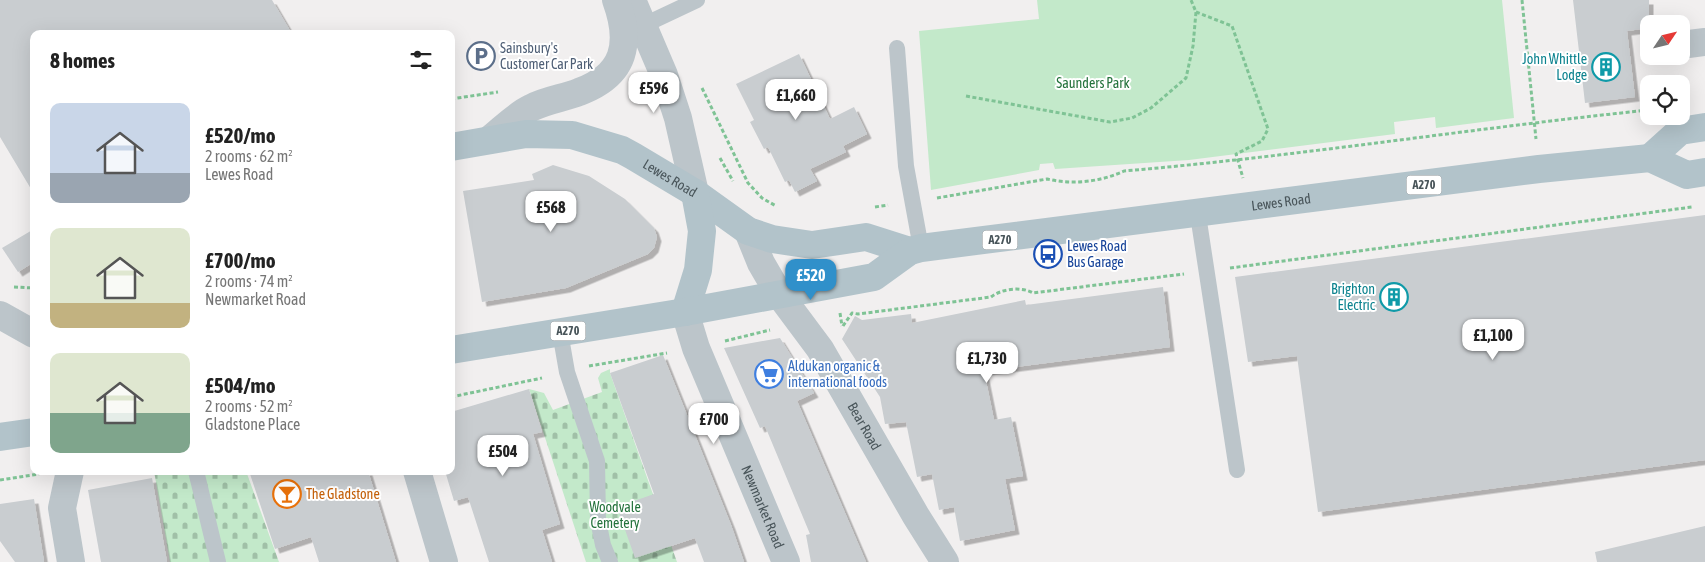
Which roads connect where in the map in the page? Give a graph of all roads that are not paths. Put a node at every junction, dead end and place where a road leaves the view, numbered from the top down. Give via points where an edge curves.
1 (616, 0) edge
2 (632, 0) edge
3 (697, 0) edge
4 (644, 25) junction
5 (1705, 42) edge
6 (1690, 44) edge
7 (897, 48) dead end
8 (1705, 127) edge
9 (489, 140) junction
10 (455, 146) edge
11 (1650, 158) junction
12 (1705, 172) edge
13 (694, 193) junction
14 (1198, 215) junction
15 (748, 231) junction
16 (916, 250) junction
17 (779, 294) junction
18 (685, 312) junction
19 (0, 315) edge
20 (30, 332) edge
21 (560, 332) junction
22 (455, 349) edge
23 (30, 433) edge
24 (0, 437) edge
25 (1236, 470) dead end
26 (57, 475) edge
27 (197, 475) edge
28 (417, 475) edge
29 (71, 562) edge
30 (218, 562) edge
31 (444, 562) edge
32 (610, 562) edge
33 (786, 562) edge
34 (945, 562) edge

1 - 9 street via 625,37 624,50 608,76 580,92 531,108
2 - 4 street
3 - 4 lane
4 - 13 street via 678,118
5 - 6 street
7 - 16 lane
8 - 11 main road via 1680,131
9 - 10 main road, Lewes Road / A270
9 - 13 main road, Lewes Road / A270 via 545,134 582,138 622,150
11 - 12 main road via 1687,175
11 - 14 main road, Lewes Road / A270
13 - 15 main road, Lewes Road / A270
13 - 18 main road via 702,231 698,270
14 - 16 main road, Lewes Road / A270
14 - 25 lane
15 - 16 main road, Lewes Road / A270 via 772,239 812,245 866,237
15 - 17 street, Bear Road
16 - 17 main road, Lewes Road / A270 via 874,277
17 - 18 main road, Lewes Road / A270
17 - 34 street, Bear Road via 820,349
18 - 21 main road, Lewes Road / A270
18 - 33 street, Newmarket Road via 696,348
19 - 20 street
21 - 22 main road, Lewes Road / A270
21 - 32 lane via 567,372 594,446 598,520
23 - 24 main road
26 - 29 street
27 - 30 lane
28 - 31 street

